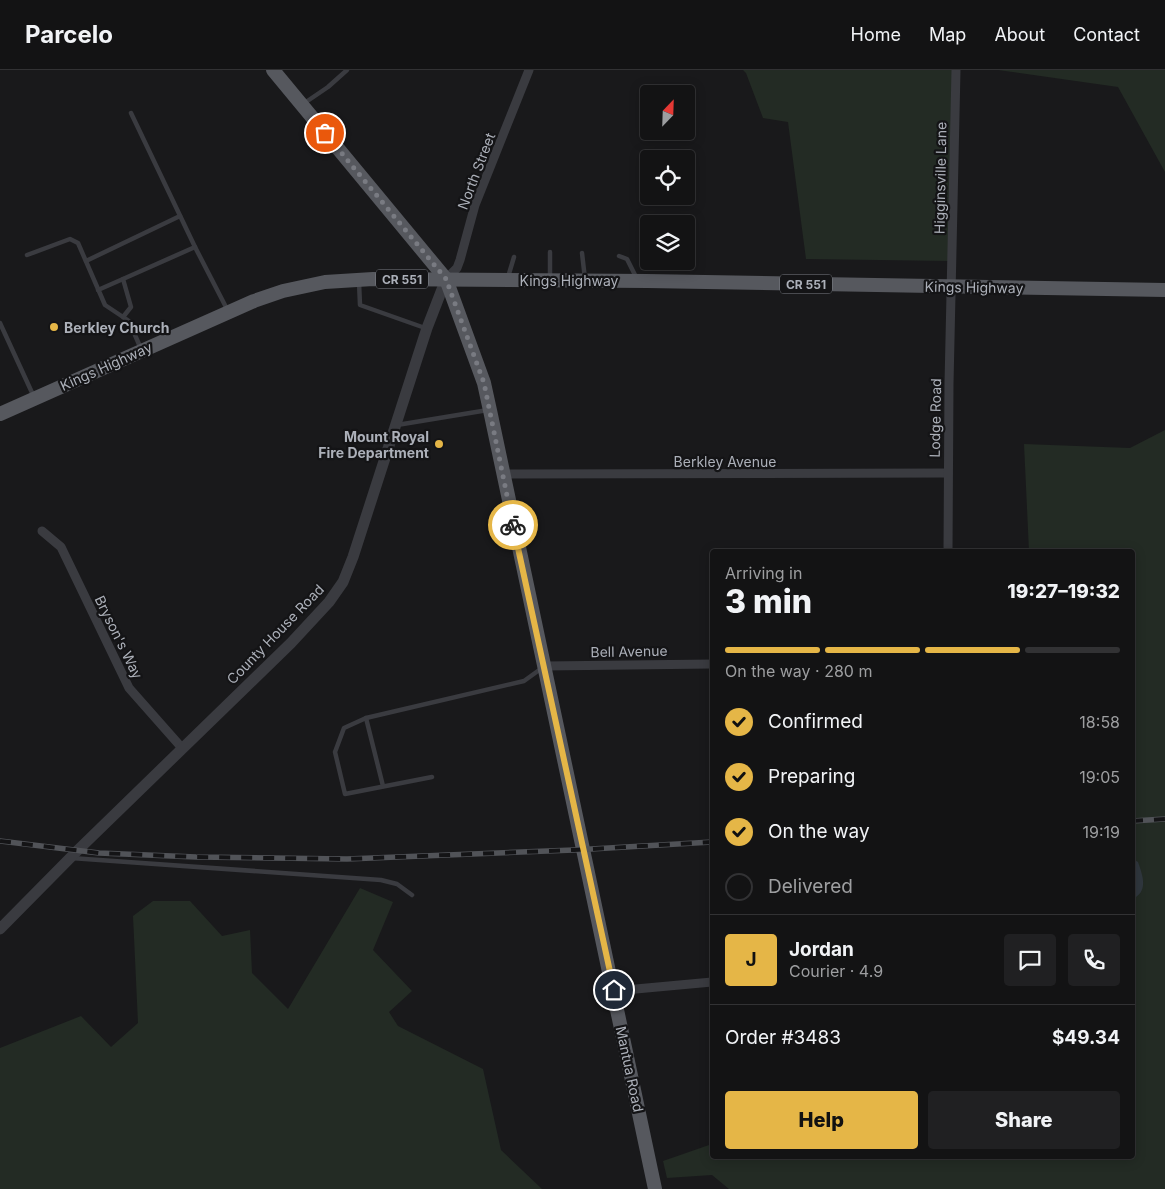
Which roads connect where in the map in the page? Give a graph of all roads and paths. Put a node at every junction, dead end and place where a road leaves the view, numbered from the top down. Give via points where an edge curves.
1 (273, 70) edge
2 (347, 70) edge
3 (529, 70) edge
4 (956, 70) edge
5 (302, 104) junction
6 (131, 113) dead end
7 (180, 216) junction
8 (195, 247) junction
9 (550, 252) dead end
10 (582, 253) dead end
11 (27, 255) dead end
12 (619, 256) dead end
13 (514, 257) dead end
14 (86, 261) junction
15 (123, 279) junction
16 (446, 279) junction
17 (358, 280) junction
18 (508, 280) junction
19 (550, 280) junction
20 (586, 280) junction
21 (638, 281) junction
22 (952, 286) junction
23 (98, 290) junction
24 (1165, 290) edge
25 (228, 313) junction
26 (123, 317) junction
27 (0, 322) edge
28 (427, 328) junction
29 (142, 351) junction
30 (35, 398) junction
31 (490, 409) junction
32 (0, 414) edge
33 (396, 425) junction
34 (948, 473) junction
35 (503, 474) junction
36 (42, 530) dead end
37 (948, 549) edge
38 (710, 664) edge
39 (545, 666) junction
40 (366, 718) junction
41 (182, 748) junction
42 (432, 777) dead end
43 (383, 786) junction
44 (70, 858) junction
45 (412, 895) dead end
46 (0, 929) edge
47 (710, 982) edge
48 (614, 990) junction
49 (655, 1189) edge

1 - 5 main road, Mantua Road
2 - 5 lane
3 - 16 street, North Street via 475,205 457,268
4 - 22 street, Higginsville Lane
5 - 16 main road, Mantua Road
6 - 7 lane
7 - 8 lane
7 - 14 lane
8 - 15 lane
8 - 25 lane
9 - 19 lane
10 - 20 lane
11 - 14 lane via 70,239 78,243
12 - 21 lane via 627,259
13 - 18 lane
14 - 23 lane
15 - 23 lane
15 - 26 lane via 131,307
16 - 17 main road, Kings Highway / CR 551
16 - 18 main road, Kings Highway / CR 551
16 - 28 street, County House Road
16 - 31 main road, Mantua Road via 484,383
17 - 25 main road, Kings Highway / CR 551 via 325,282 283,291
17 - 28 lane via 360,305
18 - 19 main road, Kings Highway / CR 551
19 - 20 main road, Kings Highway / CR 551
20 - 21 main road, Kings Highway / CR 551
21 - 22 main road, Kings Highway / CR 551
22 - 24 main road, Kings Highway / CR 551
22 - 34 street, Lodge Road
23 - 26 lane via 105,305
25 - 29 main road, Kings Highway / CR 551
26 - 29 lane via 129,321
27 - 30 lane
28 - 33 street, County House Road
29 - 30 main road, Kings Highway / CR 551
30 - 32 main road, Kings Highway / CR 551
31 - 33 lane
31 - 35 main road, Mantua Road
33 - 41 street, County House Road via 343,582 290,643
34 - 35 street, Berkley Avenue
34 - 37 street, Lodge Road
35 - 39 main road, Mantua Road
36 - 41 street, Bryson's Way via 61,547 129,688
38 - 39 street, Bell Avenue
39 - 40 lane via 524,681
39 - 48 main road, Mantua Road
40 - 43 lane
40 - 43 lane via 344,728 335,752 345,794
41 - 44 street, County House Road
42 - 43 lane
44 - 45 lane via 381,880 397,884
44 - 46 street, County House Road
47 - 48 street
48 - 49 main road, Mantua Road

